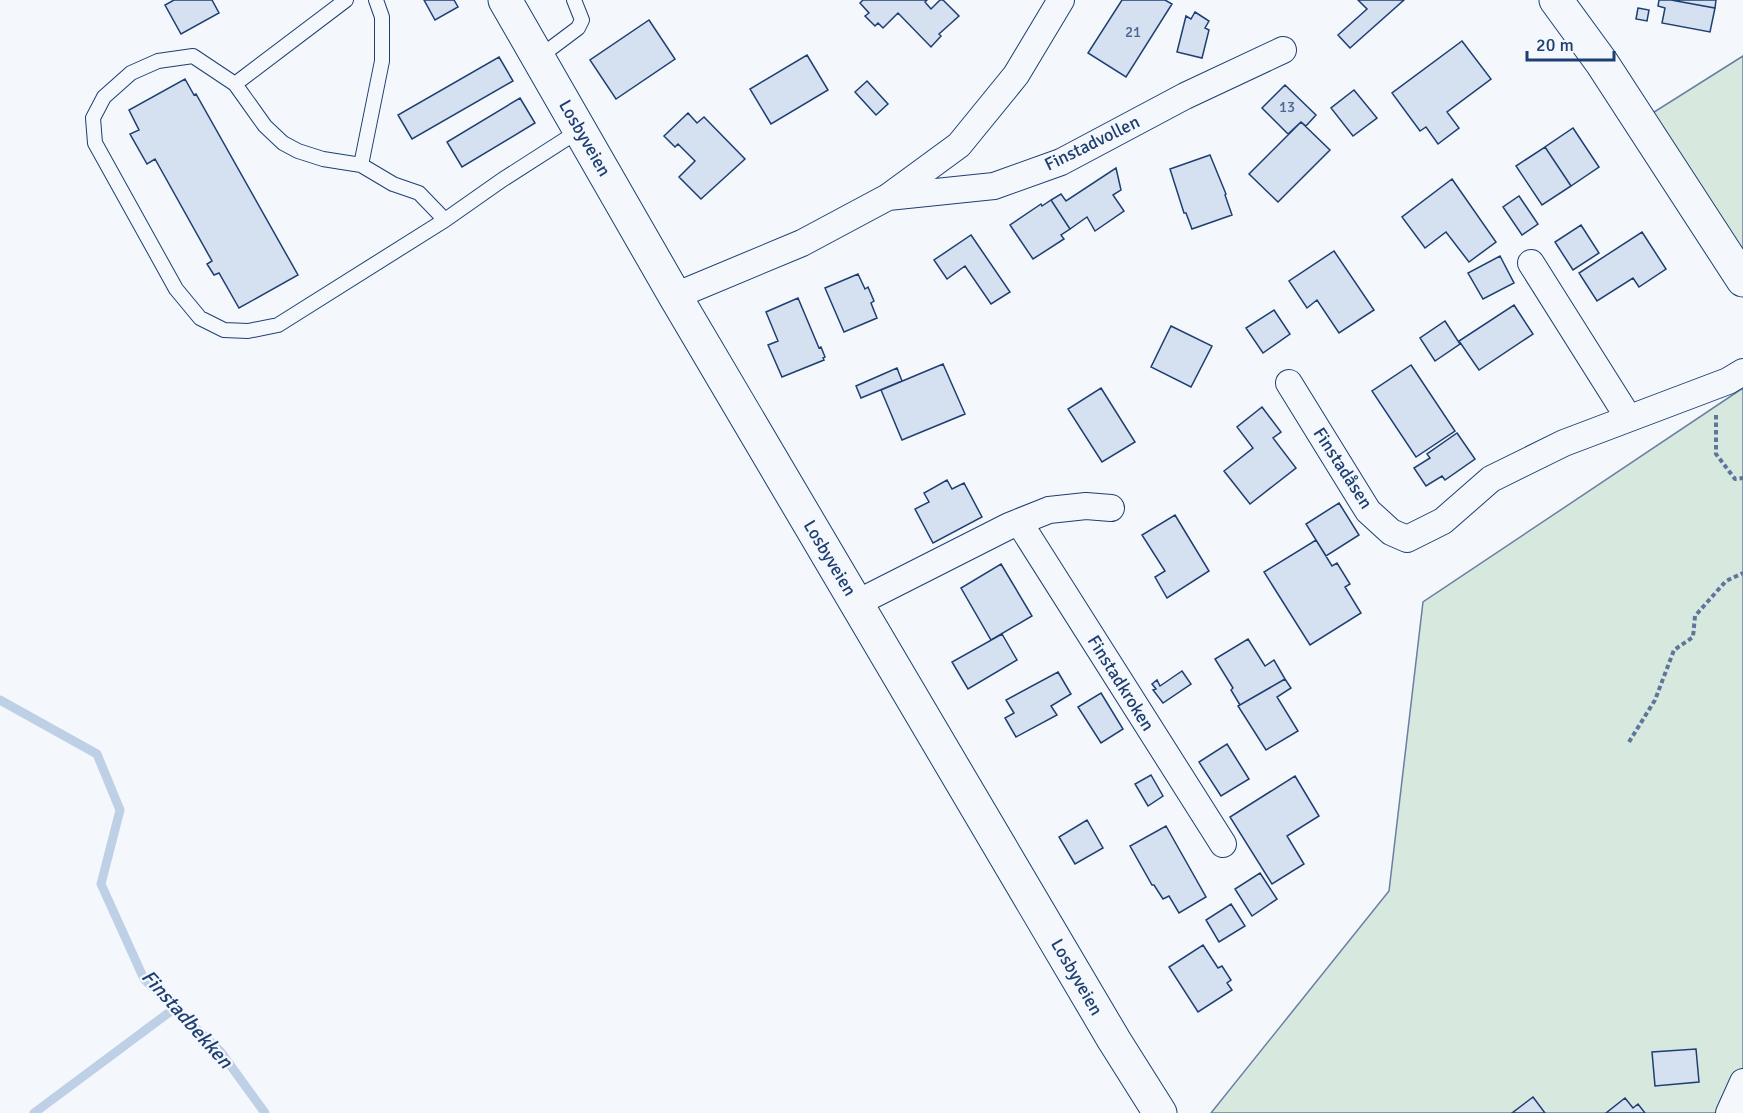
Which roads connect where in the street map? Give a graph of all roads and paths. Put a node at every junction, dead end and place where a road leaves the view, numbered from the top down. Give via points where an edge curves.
1 (346, 0) edge
2 (376, 0) edge
3 (505, 0) edge
4 (574, 0) edge
5 (1061, 0) edge
6 (1556, 0) edge
7 (1283, 51) dead end
8 (538, 58) junction
9 (235, 84) junction
10 (579, 130) junction
11 (361, 165) junction
12 (888, 198) junction
13 (445, 220) junction
14 (1532, 263) dead end
15 (1743, 280) edge
16 (675, 296) junction
17 (1743, 372) edge
18 (1289, 383) dead end
19 (1707, 388) junction
20 (1628, 417) junction
21 (1743, 478) edge
22 (1111, 508) dead end
23 (1019, 522) junction
24 (1743, 573) edge
25 (857, 603) junction
26 (1629, 742) dead end
27 (1223, 844) dead end
28 (1743, 1082) edge
29 (1160, 1113) edge
30 (1729, 1113) edge

1 - 9 lane
2 - 11 lane via 382,17 382,61
3 - 8 main road, Losbyveien
4 - 8 lane via 582,20 578,28
5 - 12 street, Finstadvollen via 1016,75 959,145
6 - 15 main road via 1602,63
7 - 12 street, Finstadvollen via 1185,96 1061,162 994,186
8 - 10 main road, Losbyveien
9 - 11 lane via 283,143 323,159
9 - 13 lane via 193,56 159,61 131,73 104,97 93,118 95,143 176,289 200,318 224,330 248,331 278,325
10 - 13 lane
10 - 16 main road, Losbyveien
11 - 13 lane via 393,184 419,193
12 - 16 street, Finstadvollen via 802,243
14 - 20 street
16 - 25 main road, Losbyveien
17 - 19 street, Finstadåsen
18 - 20 street, Finstadåsen via 1368,511 1391,532 1407,539 1443,521 1491,479
19 - 20 street, Finstadåsen
19 - 21 path via 1716,414 1716,454 1735,479
22 - 23 street via 1049,510
23 - 25 street
23 - 27 street, Finstadkroken
24 - 26 path via 1726,581 1695,616 1693,637 1674,650 1655,700
25 - 29 main road, Losbyveien
28 - 30 street

